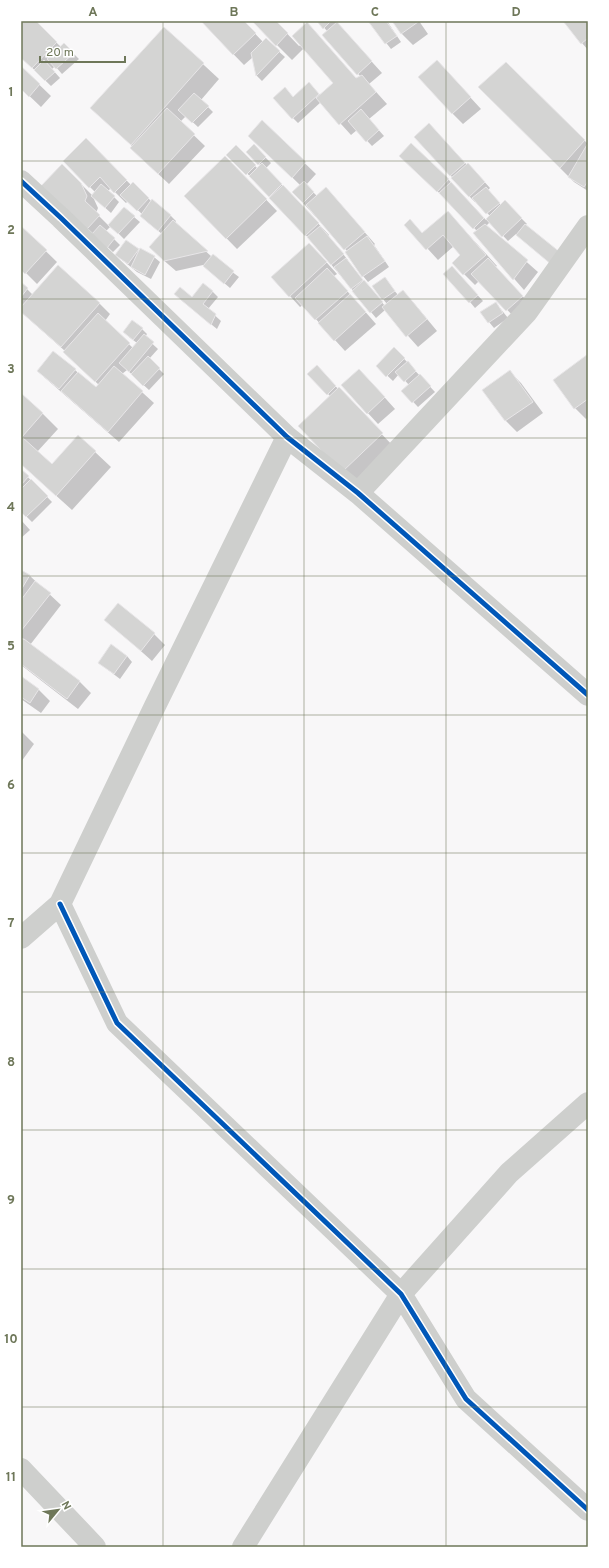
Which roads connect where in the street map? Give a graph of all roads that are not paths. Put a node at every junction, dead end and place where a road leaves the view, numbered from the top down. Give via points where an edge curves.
1 (21, 181) edge
2 (588, 226) edge
3 (287, 437) junction
4 (358, 493) junction
5 (588, 696) edge
6 (60, 904) junction
7 (21, 938) edge
8 (588, 1103) edge
9 (401, 1294) junction
10 (21, 1468) edge
11 (588, 1510) edge
12 (95, 1547) edge
13 (243, 1547) edge

1 - 3 street
2 - 4 street via 527,312
3 - 4 street
3 - 6 street
4 - 5 street
6 - 7 street
6 - 9 street via 117,1023
8 - 9 street via 509,1172
9 - 11 street via 466,1399
9 - 13 street
10 - 12 street

